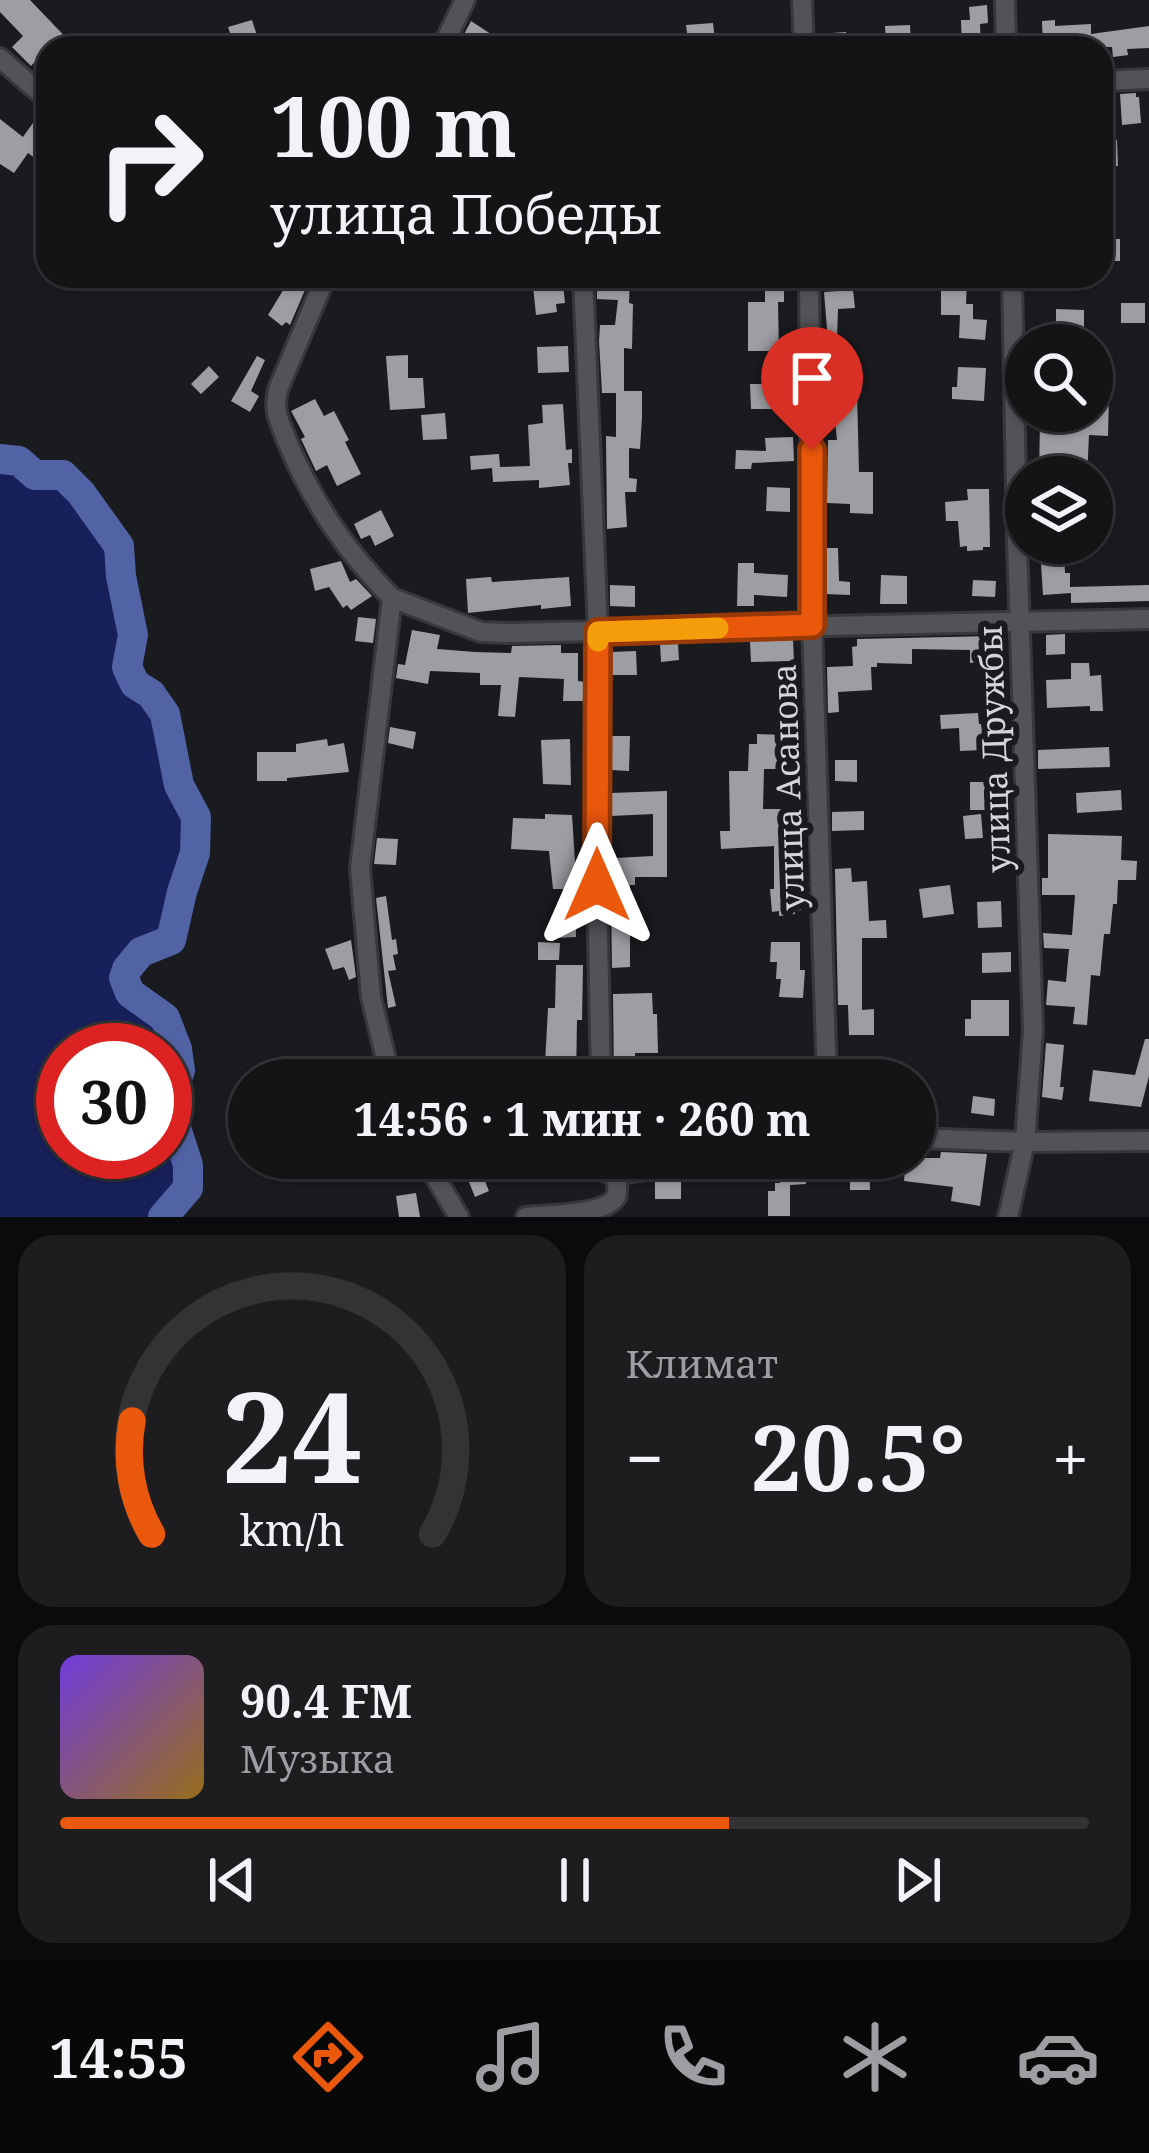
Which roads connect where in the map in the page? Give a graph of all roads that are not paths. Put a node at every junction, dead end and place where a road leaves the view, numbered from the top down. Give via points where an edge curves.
1 (465, 0) edge
2 (802, 0) edge
3 (1005, 0) edge
4 (448, 36) edge
5 (804, 36) edge
6 (1006, 36) edge
7 (0, 58) edge
8 (1149, 79) edge
9 (1113, 80) edge
10 (36, 90) edge
11 (321, 288) edge
12 (584, 288) edge
13 (809, 288) edge
14 (1012, 288) edge
15 (392, 598) junction
16 (1149, 619) edge
17 (1019, 621) junction
18 (812, 625) junction
19 (598, 632) junction
20 (387, 1059) edge
21 (601, 1059) edge
22 (826, 1059) edge
23 (936, 1139) edge
24 (1149, 1141) edge
25 (1025, 1142) junction
26 (436, 1179) edge
27 (617, 1179) edge
28 (459, 1217) edge
29 (526, 1217) edge
30 (1008, 1217) edge

1 - 4 street
2 - 5 street
3 - 6 street
7 - 10 street
8 - 9 street
11 - 15 street via 275,412 322,512
12 - 19 street
13 - 18 street, улица Асанова
14 - 17 street, улица Дружбы
15 - 19 street via 481,632
15 - 20 street via 360,868 371,998
16 - 17 street
17 - 18 street
17 - 25 street, улица Дружбы via 1033,1030
18 - 19 street
18 - 22 street, улица Асанова
19 - 21 street
23 - 25 street
24 - 25 street
25 - 30 street, улица Дружбы
26 - 28 street
27 - 29 street via 612,1202 596,1210

